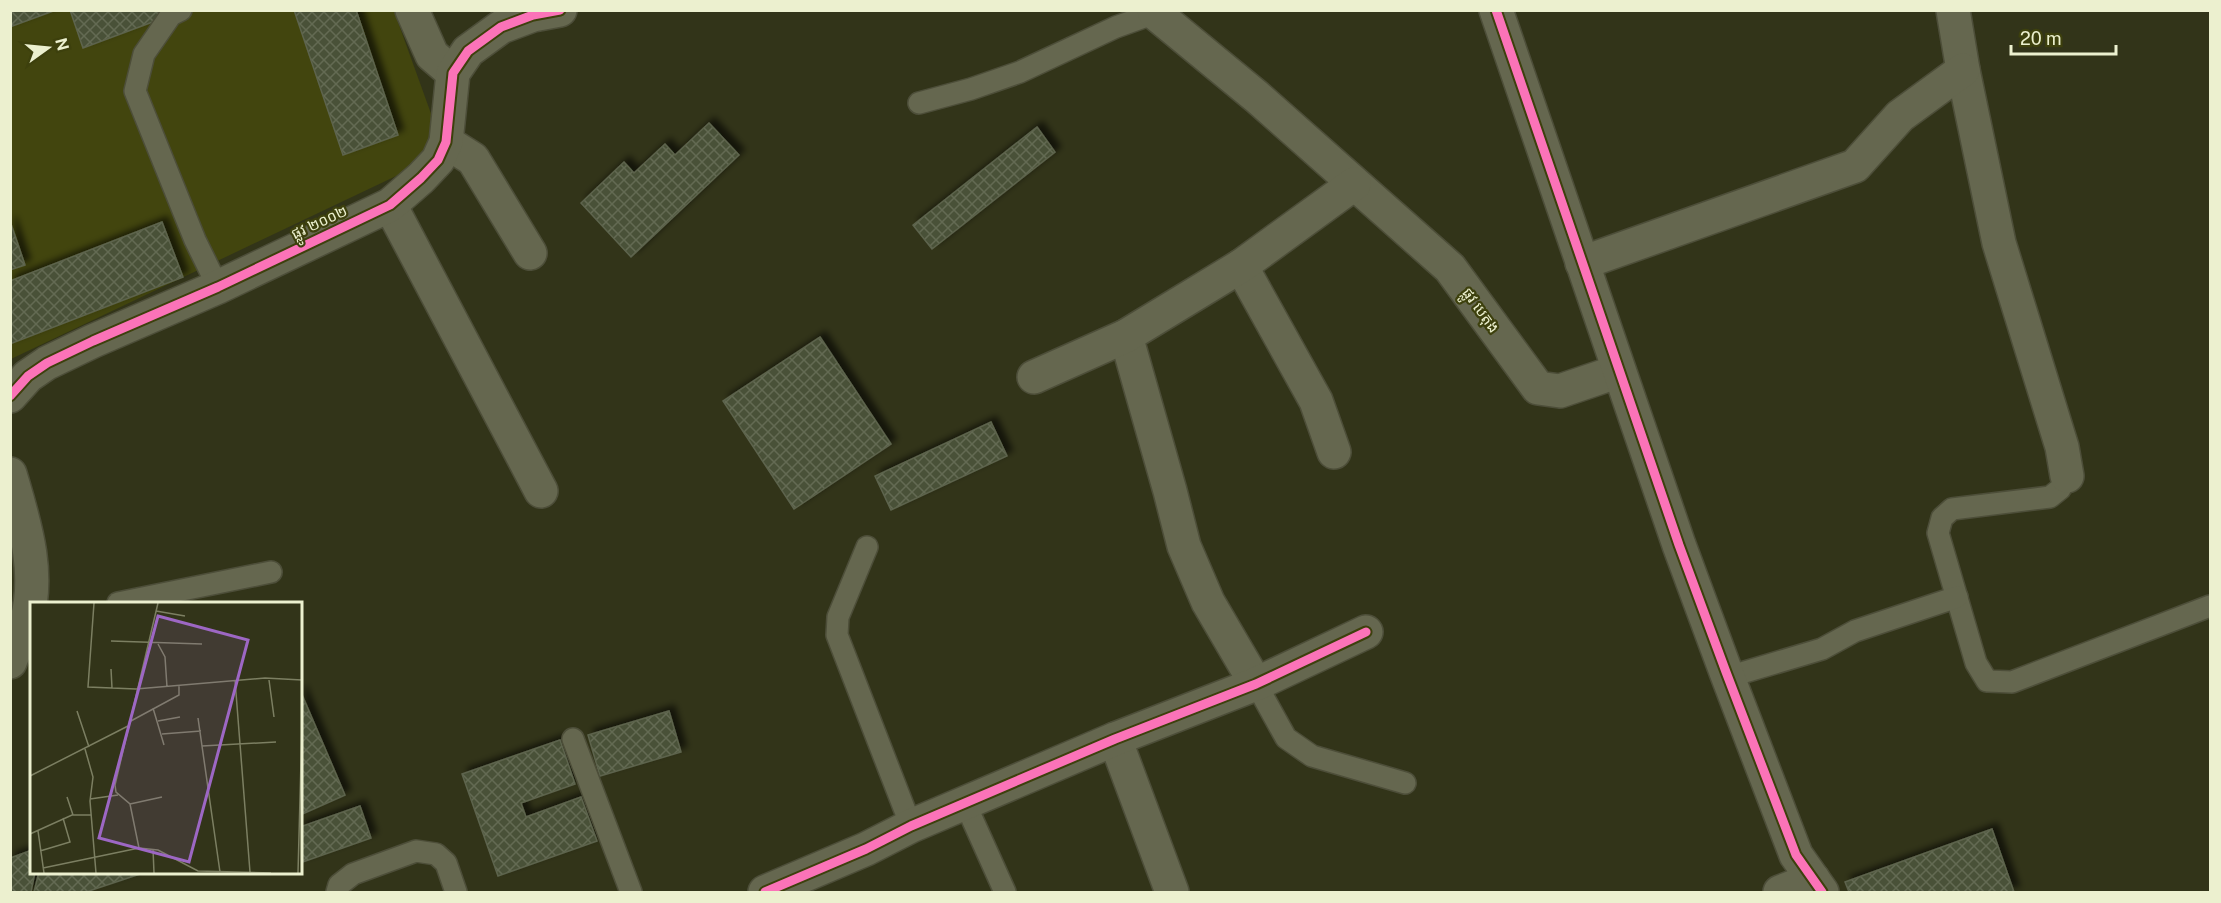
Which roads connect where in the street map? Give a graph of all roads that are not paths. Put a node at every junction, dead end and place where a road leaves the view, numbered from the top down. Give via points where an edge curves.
1 (181, 10) edge
2 (412, 10) edge
3 (560, 10) edge
4 (1496, 10) edge
5 (1953, 10) edge
6 (1154, 12) edge
7 (1963, 70) junction
8 (453, 74) junction
9 (919, 103) dead end
10 (446, 142) junction
11 (1354, 184) junction
12 (390, 205) junction
13 (530, 253) dead end
14 (1582, 263) junction
15 (1241, 266) junction
16 (218, 287) junction
17 (1126, 336) junction
18 (1619, 370) junction
19 (1034, 377) dead end
20 (10, 396) edge
21 (1334, 452) dead end
22 (10, 474) edge
23 (2067, 476) joint
24 (541, 491) dead end
25 (19, 539) edge
26 (867, 547) dead end
27 (271, 572) dead end
28 (1957, 597) junction
29 (30, 602) edge
30 (123, 602) edge
31 (2211, 606) edge
32 (29, 621) edge
33 (1366, 632) dead end
34 (10, 662) edge
35 (1728, 676) junction
36 (1256, 684) junction
37 (573, 739) dead end
38 (1115, 739) junction
39 (1405, 783) dead end
40 (965, 803) junction
41 (911, 826) junction
42 (1818, 886) edge
43 (338, 892) edge
44 (456, 892) edge
45 (631, 892) edge
46 (765, 892) edge
47 (1005, 892) edge
48 (1172, 892) edge
49 (1780, 892) edge

1 - 16 lane via 171,15 144,54 135,91
2 - 8 street via 432,55
3 - 8 street, ផ្លូវ ២០០២ via 501,27 468,51
4 - 14 street
5 - 7 street
6 - 9 lane via 1020,72
6 - 11 street, ផ្លូវ បេតុង
7 - 14 street via 1900,116 1855,166
7 - 23 street via 1999,243 2062,447
8 - 10 street, ផ្លូវ ២០០២
10 - 12 street, ផ្លូវ ២០០២ via 438,160
10 - 13 street via 473,159
11 - 15 street
11 - 18 street, ផ្លូវ បេតុង via 1450,268 1538,388 1560,391
12 - 16 street, ផ្លូវ ២០០២
12 - 24 street
14 - 18 street
15 - 17 street
15 - 21 street via 1316,401
16 - 20 street, ផ្លូវ ២០០២ via 48,363 27,376
17 - 19 street
17 - 36 street via 1184,546 1208,602
18 - 35 street
22 - 25 street
23 - 28 lane via 2061,489 2050,497 1952,509 1942,518 1938,533
25 - 29 street via 32,580
26 - 41 lane via 838,616 837,635
27 - 30 lane
28 - 31 lane via 1976,663 1987,681 2012,682
28 - 35 lane via 1856,631 1822,650
32 - 34 street
33 - 36 street
35 - 42 street via 1796,855
36 - 38 street
36 - 39 lane via 1286,738 1312,756
37 - 45 lane
38 - 40 street
38 - 48 street
40 - 41 street
40 - 47 lane
41 - 46 street
42 - 49 street
43 - 44 lane via 339,885 353,874 416,851 436,854 446,863

